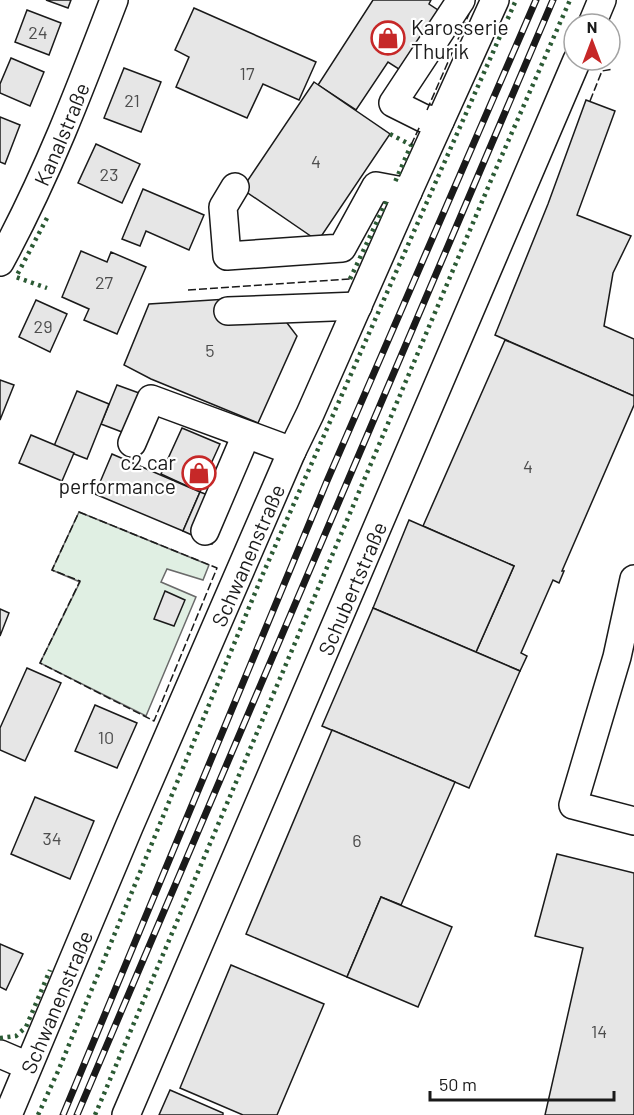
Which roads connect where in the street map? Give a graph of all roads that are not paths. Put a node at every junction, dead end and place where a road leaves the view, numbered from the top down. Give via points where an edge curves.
1 (114, 0) edge
2 (462, 0) edge
3 (492, 7) edge
4 (572, 72) edge
5 (440, 121) junction
6 (235, 187) dead end
7 (408, 192) junction
8 (0, 262) edge
9 (358, 306) junction
10 (228, 310) dead end
11 (246, 435) junction
12 (132, 443) dead end
13 (292, 451) junction
14 (205, 531) dead end
15 (634, 579) edge
16 (626, 660) edge
17 (634, 821) edge
18 (0, 1054) edge
19 (28, 1066) junction
20 (8, 1115) edge
21 (126, 1115) edge

1 - 8 street, Kanalstraße via 26,215
2 - 3 street
2 - 5 street via 393,102 423,118
3 - 5 street, Schwanenstraße
4 - 21 street, Schubertstraße
5 - 7 street, Schwanenstraße
6 - 7 street via 223,207 227,256 342,248 376,186
7 - 9 street, Schwanenstraße
9 - 10 street
9 - 13 street, Schwanenstraße
11 - 12 street via 151,389
11 - 13 street
11 - 14 street
13 - 19 street, Schwanenstraße
15 - 16 street
16 - 17 street via 573,805
18 - 19 street
19 - 20 street, Schwanenstraße

